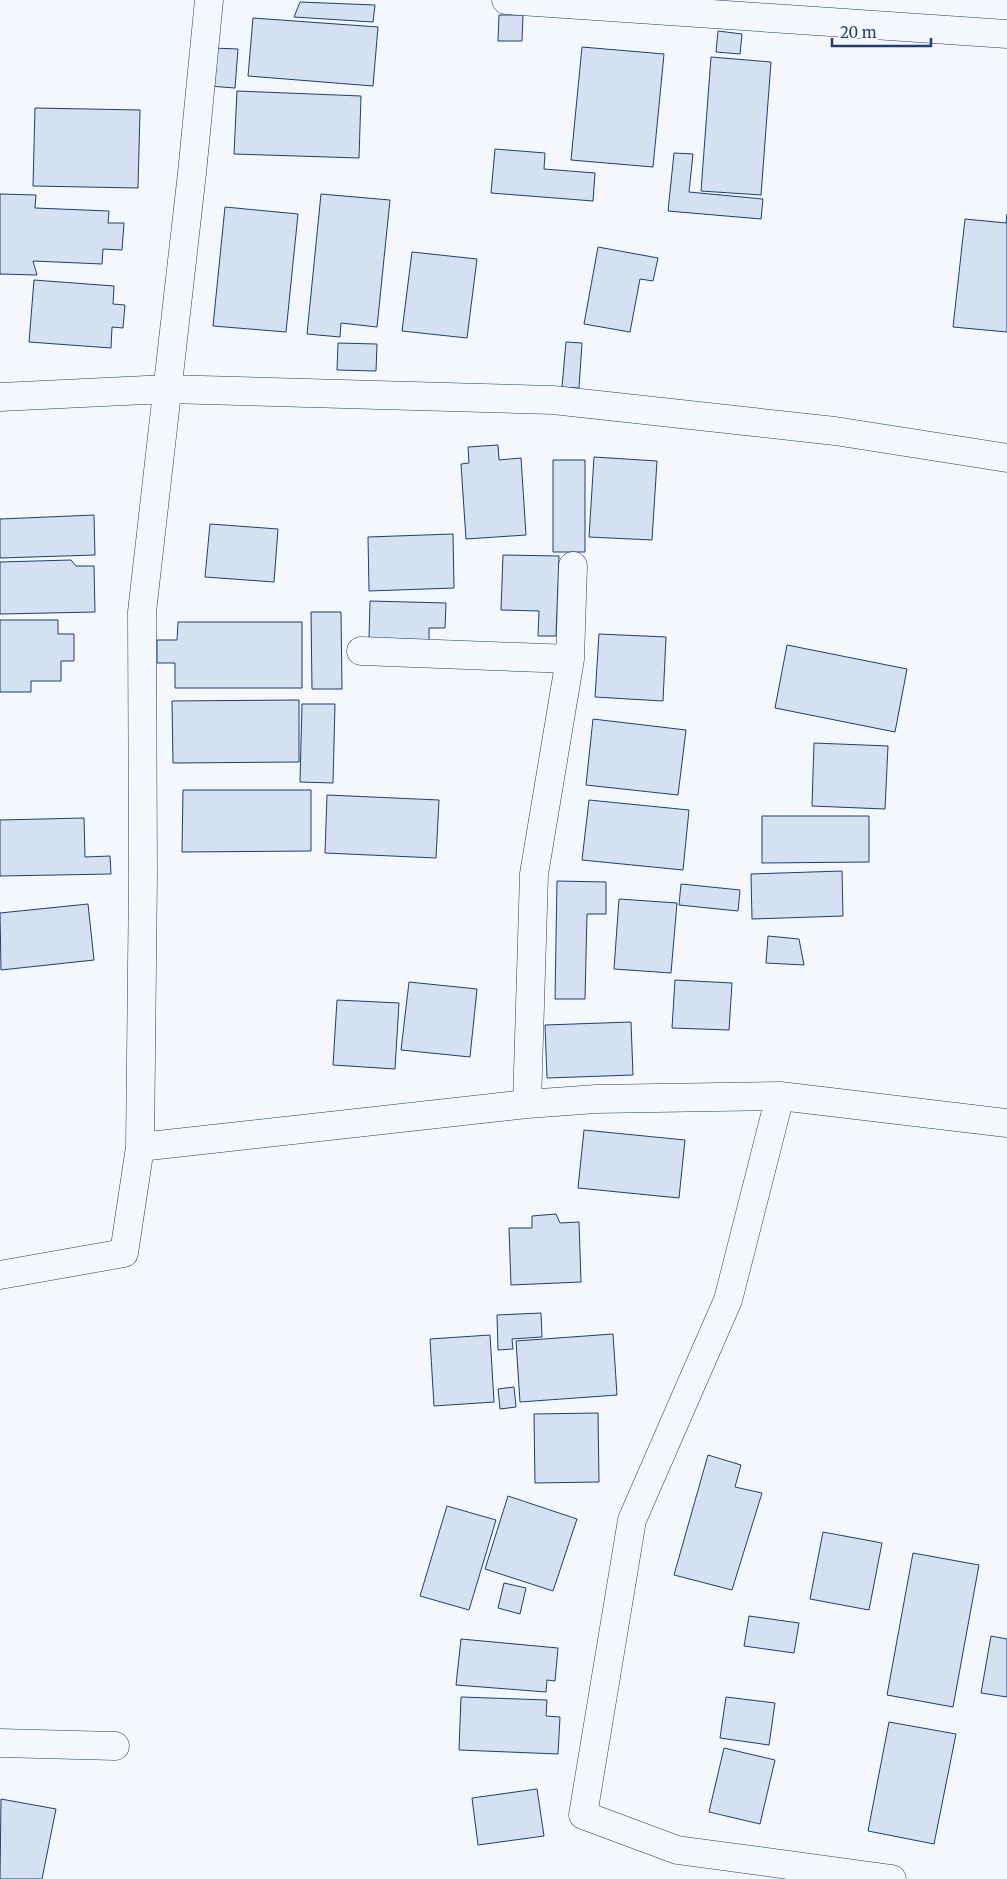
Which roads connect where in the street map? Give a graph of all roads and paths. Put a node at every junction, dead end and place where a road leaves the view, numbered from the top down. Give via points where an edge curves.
1 (209, 0) edge
2 (506, 0) edge
3 (1007, 34) edge
4 (167, 389) junction
5 (0, 398) edge
6 (1007, 458) edge
7 (573, 566) dead end
8 (361, 651) dead end
9 (570, 659) junction
10 (780, 1096) junction
11 (527, 1104) junction
12 (1007, 1123) edge
13 (140, 1147) junction
14 (0, 1275) edge
15 (0, 1743) edge
16 (115, 1746) dead end
17 (892, 1879) edge

1 - 4 street
2 - 3 street
4 - 5 street
4 - 6 street via 553,400 835,431
4 - 13 street via 142,612
7 - 9 street
8 - 9 street
9 - 11 street via 534,874
10 - 11 street via 596,1099
10 - 12 street
10 - 17 street via 728,1300 632,1520 583,1815 677,1850
11 - 13 street
13 - 14 street via 124,1253
15 - 16 street

